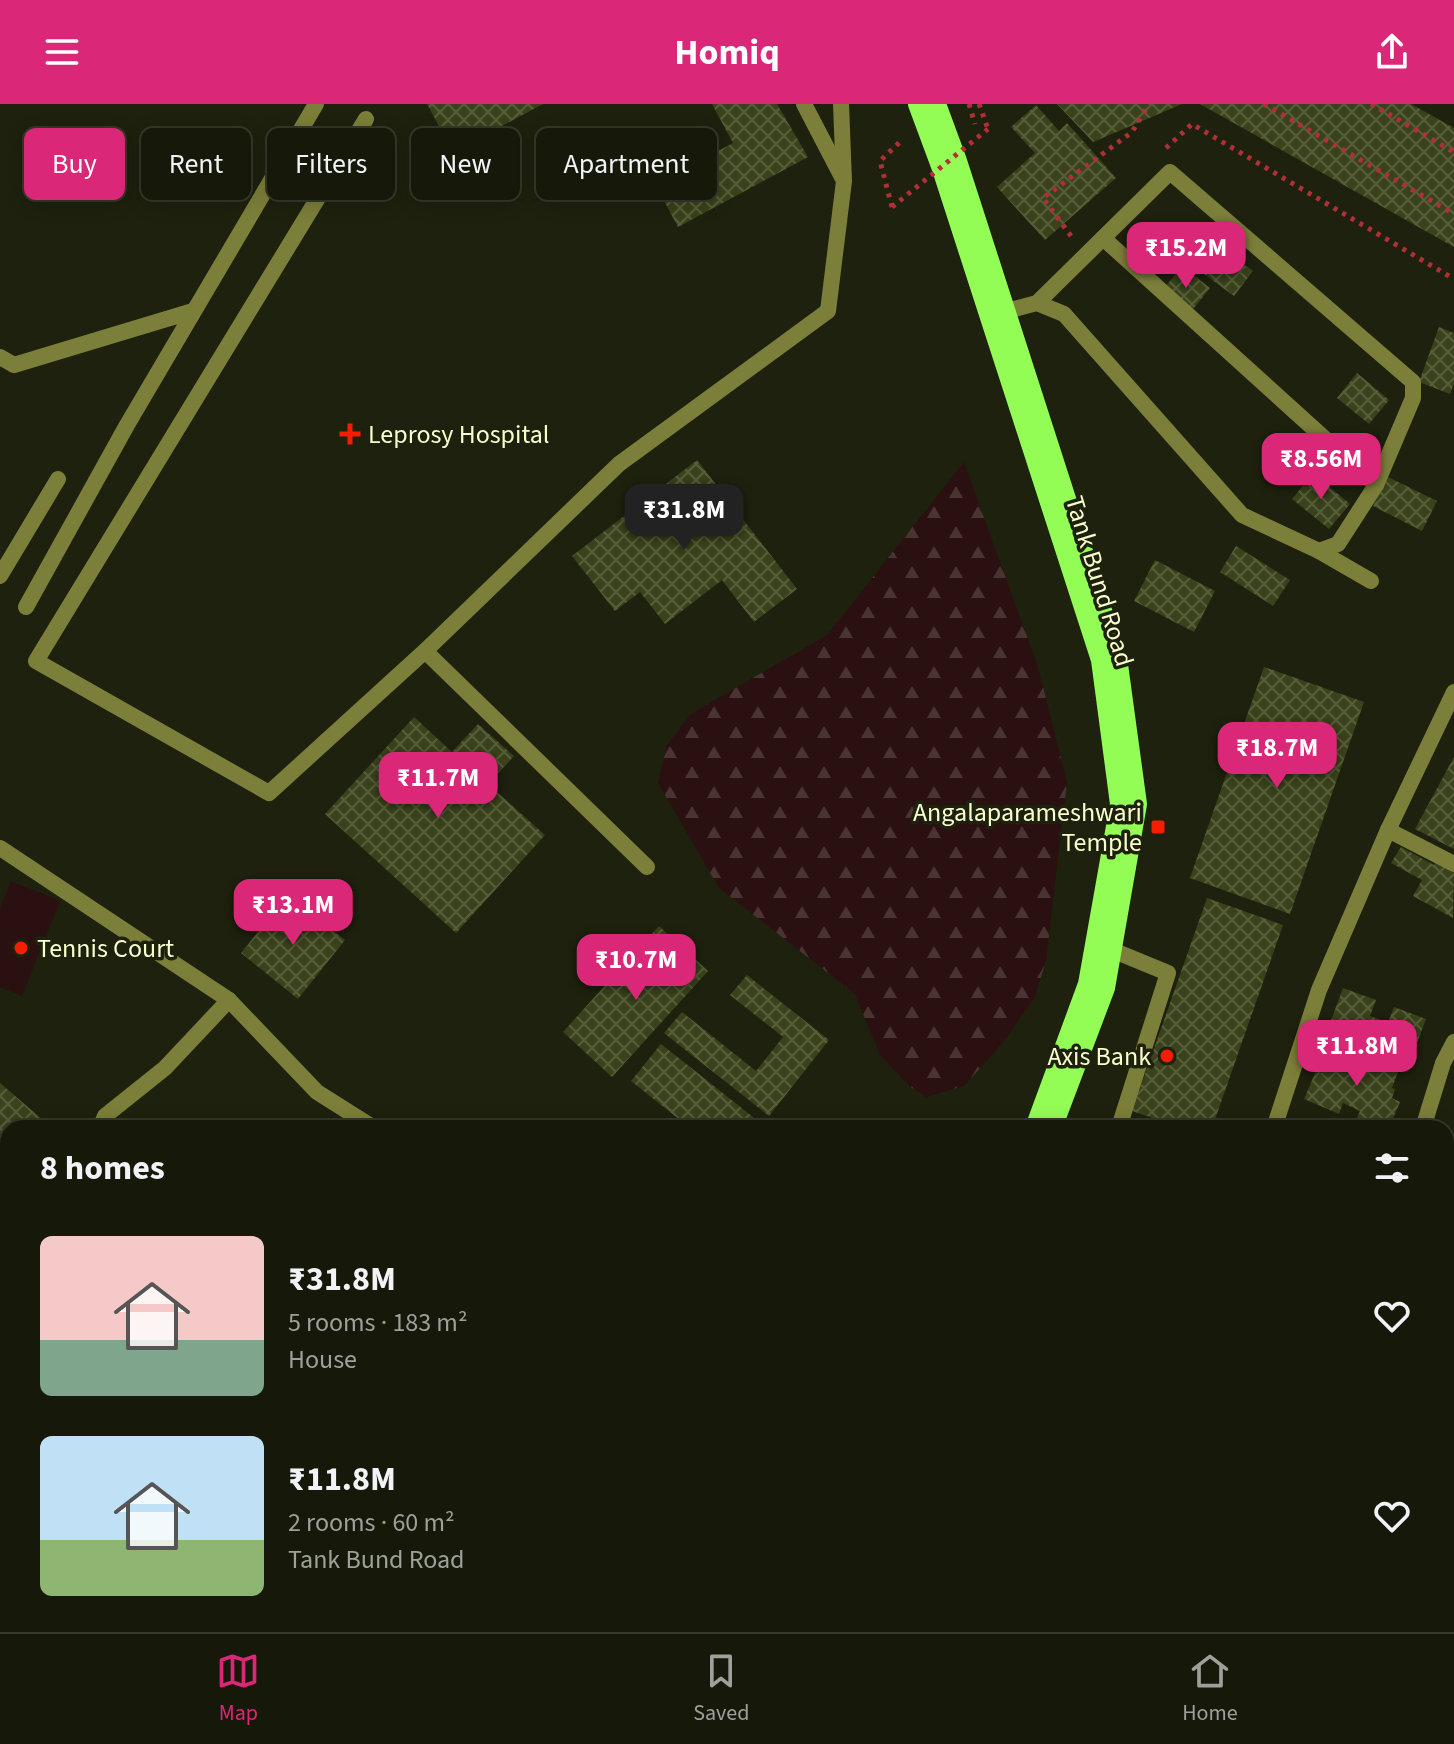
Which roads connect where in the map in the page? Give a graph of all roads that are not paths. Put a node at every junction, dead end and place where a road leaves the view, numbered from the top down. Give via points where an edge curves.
1 (316, 104) edge
2 (804, 104) edge
3 (841, 104) edge
4 (918, 104) edge
5 (936, 104) edge
6 (366, 119) dead end
7 (844, 181) junction
8 (1103, 238) junction
9 (1037, 303) junction
10 (193, 311) junction
11 (1006, 311) junction
12 (0, 357) edge
13 (58, 479) dead end
14 (1376, 485) junction
15 (1319, 551) junction
16 (0, 576) edge
17 (1371, 581) dead end
18 (26, 607) dead end
19 (425, 651) junction
20 (1454, 692) edge
21 (1388, 830) junction
22 (0, 848) edge
23 (1454, 864) edge
24 (647, 867) dead end
25 (1112, 950) junction
26 (229, 1000) junction
27 (1454, 1042) edge
28 (103, 1120) edge
29 (361, 1120) edge
30 (1038, 1120) edge
31 (1055, 1120) edge
32 (1121, 1120) edge
33 (1277, 1120) edge
34 (1425, 1120) edge

1 - 10 street
2 - 7 street
3 - 7 street
4 - 30 main road, Tank Bund Road via 1101,660 1120,804 1088,984
5 - 11 main road, Tank Bund Road
6 - 19 street via 36,661 269,793
7 - 19 street via 828,311 619,464
8 - 9 street
8 - 14 street
8 - 14 street via 1170,172 1413,382 1413,398
9 - 11 street
9 - 15 street via 1064,314 1242,515
10 - 12 street via 14,365
10 - 18 street
11 - 25 main road, Tank Bund Road via 1117,657 1137,804
13 - 16 street
14 - 15 street via 1338,544
15 - 17 street
19 - 24 street
20 - 21 street
21 - 23 street
21 - 33 street via 1319,990
22 - 26 street
25 - 31 main road, Tank Bund Road via 1105,988
25 - 32 street via 1168,973
26 - 28 street via 165,1068
26 - 29 street via 317,1092
27 - 34 street

